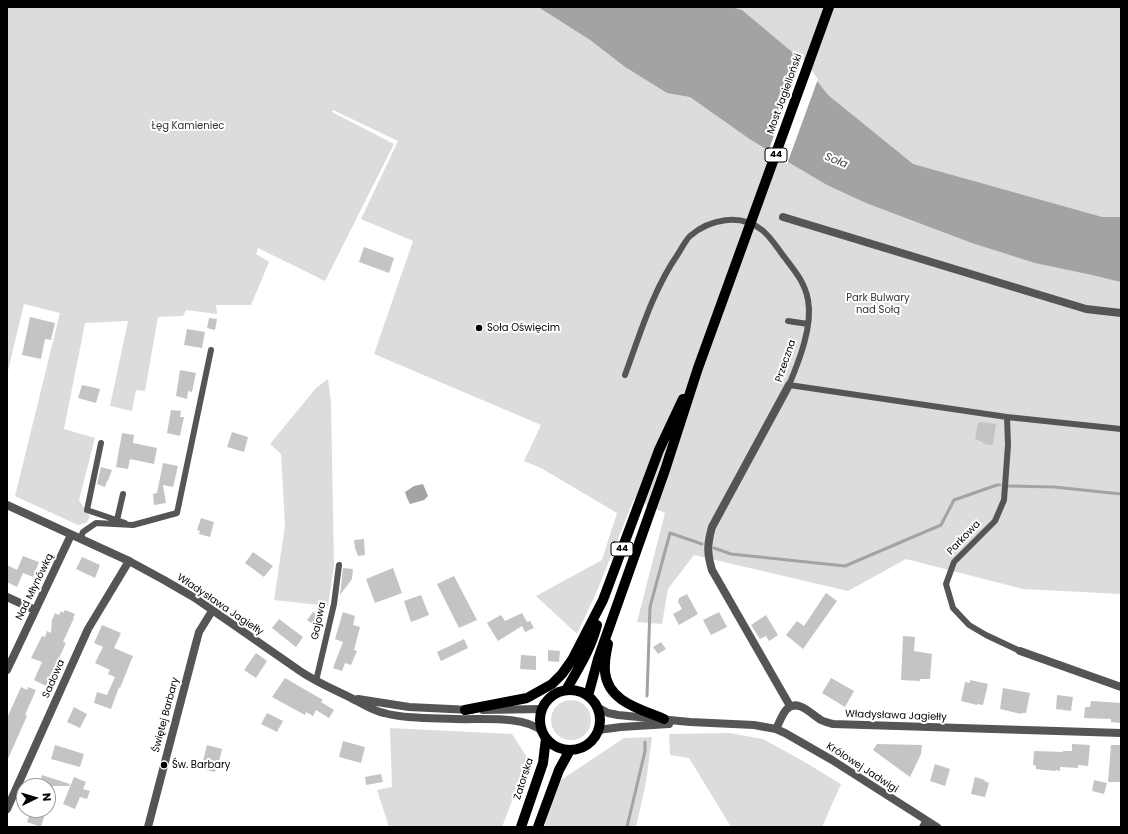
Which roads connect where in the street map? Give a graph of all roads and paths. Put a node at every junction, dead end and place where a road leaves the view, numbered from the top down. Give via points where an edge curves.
1 (829, 7) edge
2 (783, 217) dead end
3 (1121, 313) edge
4 (788, 321) dead end
5 (808, 324) junction
6 (211, 350) dead end
7 (698, 368) junction
8 (625, 375) dead end
9 (789, 385) junction
10 (1007, 416) junction
11 (1121, 429) edge
12 (101, 443) dead end
13 (123, 494) dead end
14 (7, 505) edge
15 (103, 515) junction
16 (117, 520) junction
17 (96, 523) junction
18 (133, 526) junction
19 (71, 535) junction
20 (80, 539) junction
21 (129, 562) junction
22 (339, 565) dead end
23 (7, 597) edge
24 (603, 600) junction
25 (615, 609) junction
26 (35, 610) junction
27 (212, 610) junction
28 (1020, 650) joint
29 (7, 670) edge
30 (316, 681) junction
31 (1121, 687) edge
32 (566, 690) junction
33 (588, 696) junction
34 (352, 698) junction
35 (790, 706) junction
36 (597, 708) junction
37 (542, 709) junction
38 (464, 710) junction
39 (664, 719) junction
40 (690, 722) junction
41 (776, 729) junction
42 (598, 730) junction
43 (1121, 733) edge
44 (544, 735) junction
45 (570, 750) junction
46 (7, 809) edge
47 (925, 824) edge
48 (148, 827) edge
49 (521, 827) edge
50 (538, 827) edge
51 (937, 827) edge

1 - 7 main road, Most Jagielloński / 44
2 - 3 street via 1086,309
4 - 5 lane
5 - 8 lane, Przeczna via 805,287 764,231 746,222 714,222 689,238 670,265 654,297
5 - 9 lane, Przeczna
6 - 18 lane via 177,513
7 - 24 main road, 44 via 659,450
7 - 25 main road, 44
9 - 10 lane
9 - 35 street, Przeczna via 712,527 708,554 712,570
10 - 11 lane
10 - 28 lane, Parkowa via 1008,445 1004,500 995,521 954,562 946,584 952,608 969,625
12 - 15 lane via 88,510
13 - 16 lane
14 - 19 street, Władysława Jagiełły
15 - 16 lane
15 - 17 lane
16 - 18 lane
17 - 18 lane
17 - 20 lane via 83,532
19 - 20 street, Władysława Jagiełły
19 - 26 street, Nad Młynówką
20 - 21 street, Władysława Jagiełły
21 - 27 street, Władysława Jagiełły
21 - 46 street, Sadowa via 88,629
22 - 30 lane, Gajowa via 334,604
23 - 26 street
24 - 32 main road, 44 via 596,630
24 - 38 main road via 572,660 552,684 526,698
25 - 33 main road, 44
25 - 39 main road via 605,658 607,680 615,694 625,703
26 - 29 street, Nad Młynówką
27 - 30 street, Władysława Jagiełły
27 - 48 street, Świętej Barbary via 199,632
28 - 31 street, Parkowa
30 - 34 street, Władysława Jagiełły
32 - 33 main road via 582,692
32 - 37 main road via 552,696
33 - 36 main road
34 - 38 street, Władysława Jagiełły via 409,707
34 - 44 street, Władysława Jagiełły via 368,708 392,714 424,718 509,720 537,727
35 - 41 street
35 - 43 street, Władysława Jagiełły via 805,708 823,721 833,724
36 - 39 street via 618,715
36 - 42 main road
37 - 38 street, Władysława Jagiełły
37 - 44 main road via 540,724
39 - 40 street
40 - 41 street via 754,725
40 - 42 street
41 - 47 street, Królowej Jadwigi via 832,760
42 - 45 main road via 587,744
44 - 45 main road via 557,746
44 - 49 main road, Zatorska via 545,755
45 - 50 main road via 559,770
47 - 51 street, Królowej Jadwigi

